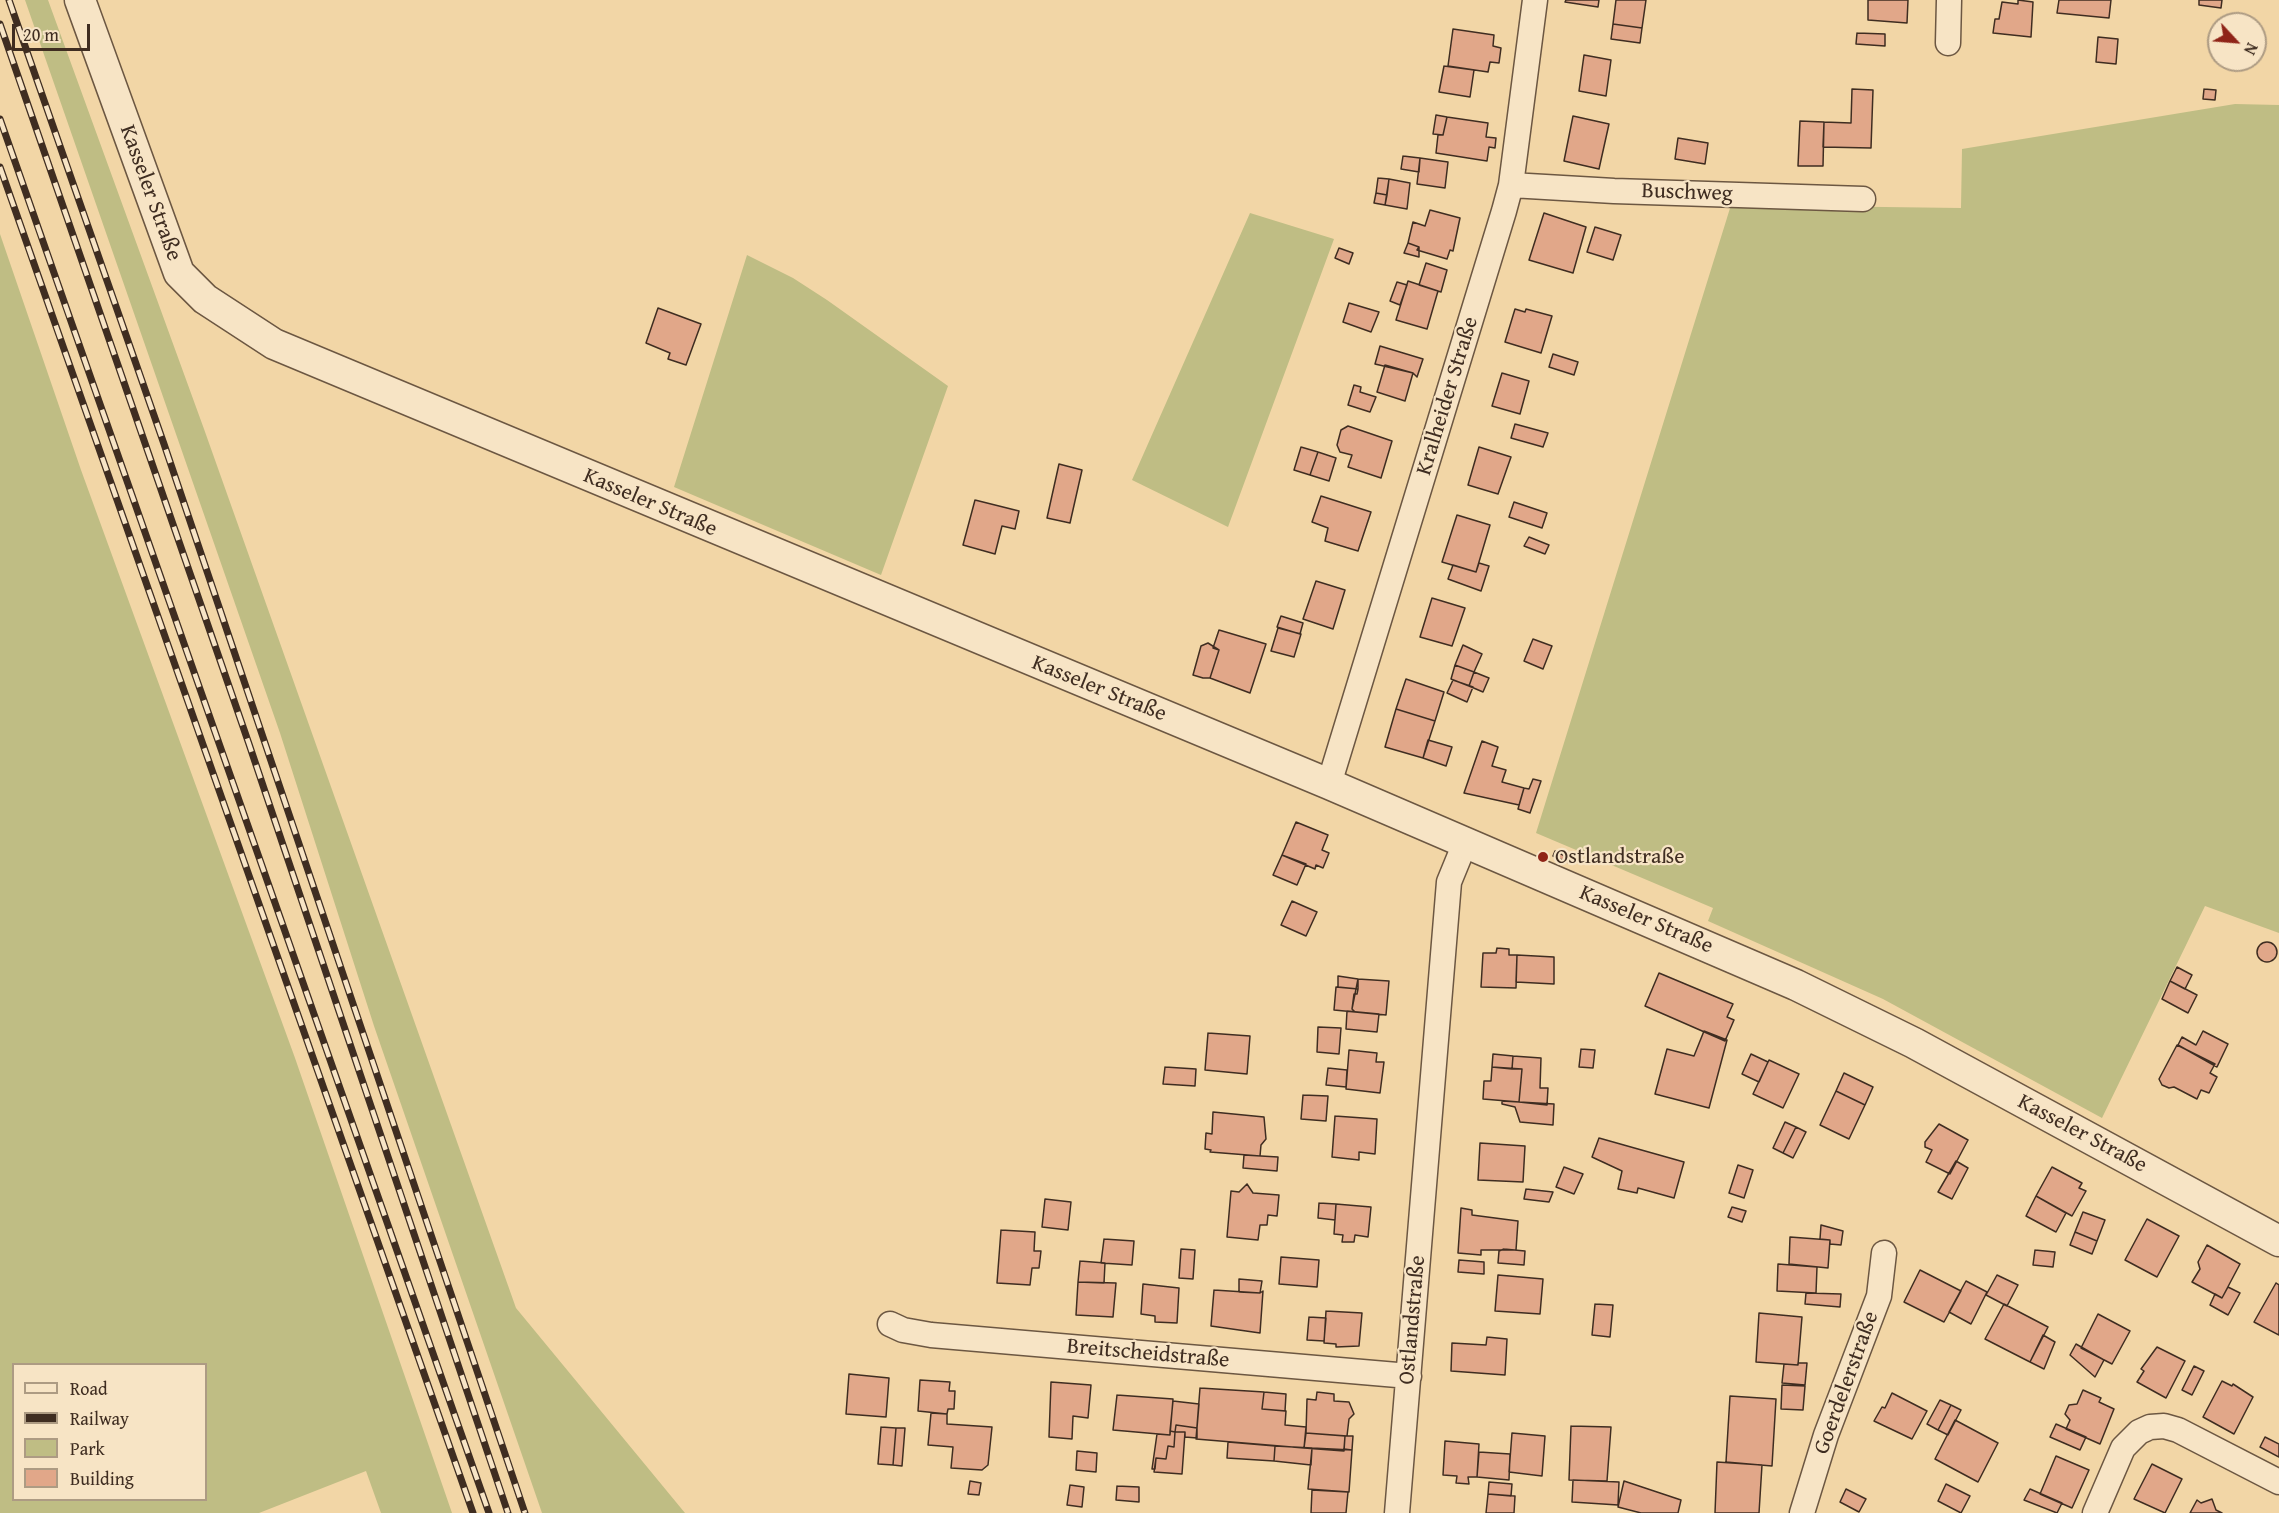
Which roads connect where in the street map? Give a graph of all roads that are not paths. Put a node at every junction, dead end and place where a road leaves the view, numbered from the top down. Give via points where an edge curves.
1 (80, 0) edge
2 (1535, 0) edge
3 (1949, 0) edge
4 (1948, 43) dead end
5 (1511, 185) junction
6 (1863, 198) dead end
7 (1329, 784) junction
8 (1465, 843) junction
9 (2279, 1241) edge
10 (1884, 1252) dead end
11 (890, 1324) dead end
12 (1409, 1376) junction
13 (2279, 1482) edge
14 (1397, 1513) edge
15 (1802, 1513) edge
16 (2095, 1513) edge

1 - 7 street, Kasseler Straße via 179,273 204,299 236,322 274,344
2 - 5 street, Kralheider Straße
3 - 4 street
5 - 6 street, Buschweg
5 - 7 street, Kralheider Straße
7 - 8 street, Kasseler Straße
8 - 9 street, Kasseler Straße via 1851,1011
8 - 12 street, Ostlandstraße via 1449,882
10 - 15 street, Goerdelerstraße via 1879,1296 1826,1435
11 - 12 street, Breitscheidstraße via 931,1335
12 - 14 street, Ostlandstraße
13 - 16 street via 2178,1430 2150,1427 2122,1448

